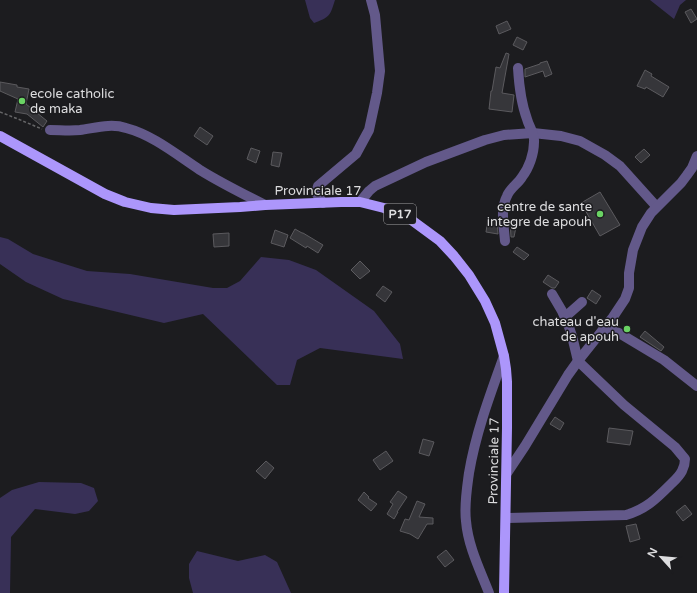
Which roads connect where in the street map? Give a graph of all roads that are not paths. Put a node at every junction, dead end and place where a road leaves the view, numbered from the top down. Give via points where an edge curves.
1 (371, 0) edge
2 (518, 68) dead end
3 (50, 130) road end
4 (533, 133) junction
5 (0, 136) edge
6 (697, 156) edge
7 (360, 202) junction
8 (323, 203) junction
9 (265, 205) junction
10 (656, 206) junction
11 (505, 241) dead end
12 (552, 294) dead end
13 (582, 302) dead end
14 (565, 317) junction
15 (604, 328) junction
16 (504, 356) junction
17 (578, 361) junction
18 (697, 386) edge
19 (507, 473) junction
20 (506, 518) junction
21 (489, 593) edge
22 (504, 593) edge

1 - 8 street via 375,15 380,71 373,113 356,154 318,186 316,193
2 - 4 street via 518,84 523,106
3 - 9 street via 126,127 143,134 201,171
4 - 7 street via 504,135 485,140 426,162 375,186
4 - 10 street via 580,141 605,155 620,166
4 - 11 street via 532,154 527,169 507,196 503,209
5 - 9 main road, Provinciale 17 / P17 via 105,194 125,202 174,210
6 - 10 street via 688,175
7 - 8 main road, Provinciale 17 / P17
7 - 16 main road, Provinciale 17 / P17 via 406,216 440,241 469,275 482,295 491,312
8 - 9 main road, Provinciale 17 / P17
10 - 15 street via 646,219 635,243 631,257 628,295
12 - 14 street
13 - 14 street
14 - 17 street
15 - 17 street
15 - 18 street via 619,333 664,360
16 - 19 main road, Provinciale 17 / P17 via 507,382
16 - 21 street via 482,418 466,489 466,522 471,547
17 - 19 street
17 - 20 street via 624,405 675,447 685,459 683,470 656,500 641,510 626,515
19 - 20 main road, Provinciale 17 / P17
20 - 22 main road, Provinciale 17 / P17

